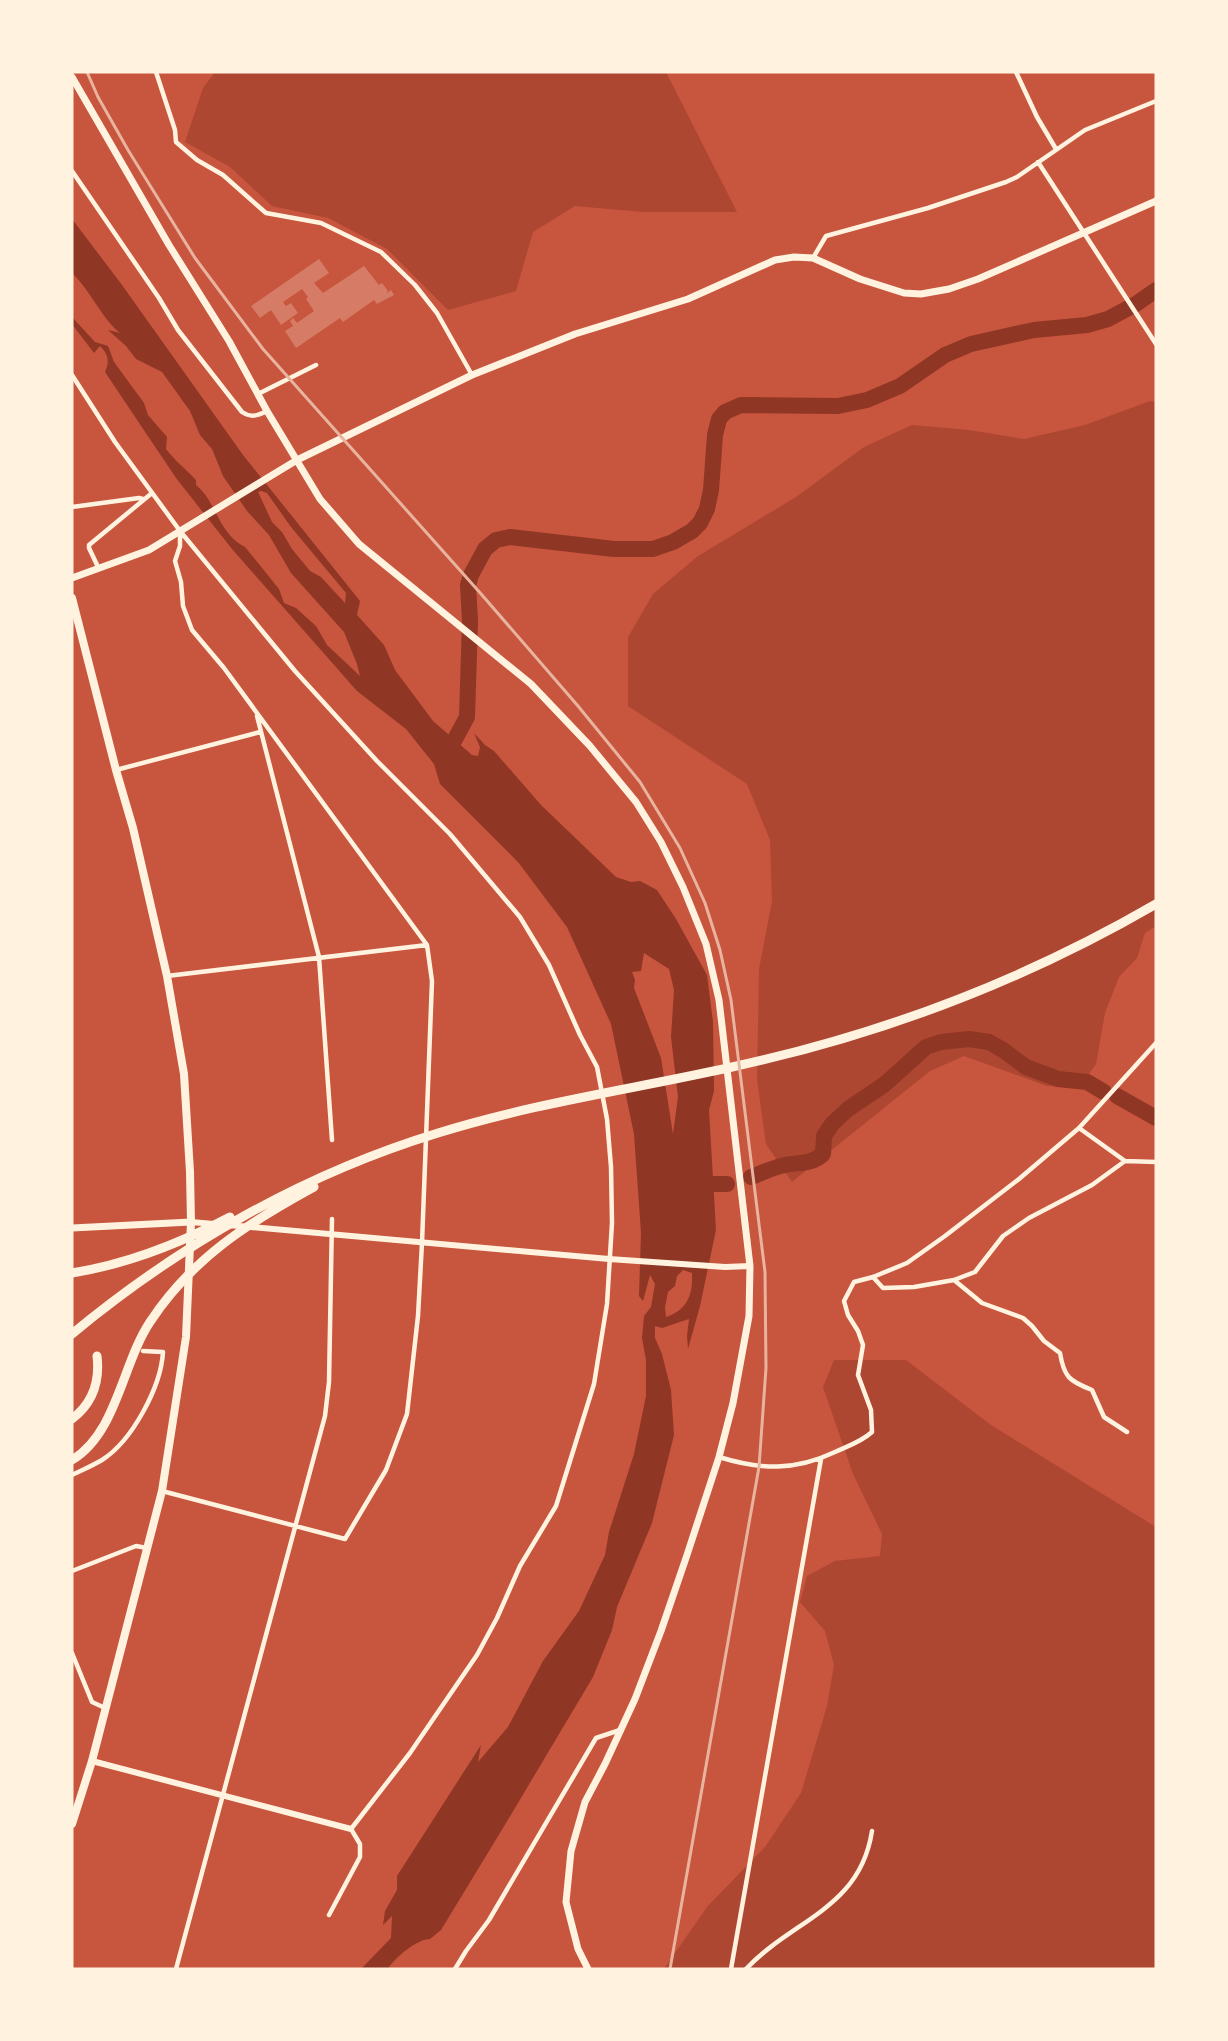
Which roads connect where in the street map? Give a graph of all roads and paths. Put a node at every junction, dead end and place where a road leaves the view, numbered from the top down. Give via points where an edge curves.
1 (156, 72) edge
2 (1016, 72) edge
3 (72, 77) edge
4 (1156, 101) edge
5 (1056, 150) junction
6 (1038, 162) junction
7 (72, 171) edge
8 (1156, 201) edge
9 (1085, 232) junction
10 (813, 258) junction
11 (1156, 343) edge
12 (316, 365) dead end
13 (72, 375) edge
14 (472, 375) junction
15 (258, 394) junction
16 (267, 411) junction
17 (297, 460) junction
18 (152, 493) junction
19 (144, 500) junction
20 (72, 507) edge
21 (183, 529) junction
22 (99, 569) junction
23 (72, 578) edge
24 (72, 598) edge
25 (256, 713) junction
26 (260, 732) junction
27 (116, 770) junction
28 (1156, 903) edge
29 (427, 945) junction
30 (319, 957) junction
31 (167, 976) junction
32 (1156, 1043) edge
33 (1079, 1128) junction
34 (332, 1140) dead end
35 (1125, 1161) junction
36 (1156, 1162) edge
37 (264, 1207) junction
38 (332, 1219) dead end
39 (191, 1222) junction
40 (72, 1228) edge
41 (332, 1235) junction
42 (422, 1243) junction
43 (609, 1259) junction
44 (750, 1266) junction
45 (72, 1273) edge
46 (873, 1277) junction
47 (954, 1280) junction
48 (72, 1334) edge
49 (143, 1351) dead end
50 (97, 1356) dead end
51 (72, 1419) edge
52 (1127, 1432) dead end
53 (718, 1457) junction
54 (821, 1459) junction
55 (72, 1460) edge
56 (72, 1475) edge
57 (162, 1491) junction
58 (295, 1526) junction
59 (147, 1548) junction
60 (72, 1571) edge
61 (72, 1653) edge
62 (105, 1708) junction
63 (620, 1730) junction
64 (92, 1761) junction
65 (223, 1796) junction
66 (72, 1824) edge
67 (351, 1829) junction
68 (872, 1831) dead end
69 (329, 1915) dead end
70 (176, 1969) edge
71 (455, 1969) edge
72 (588, 1969) edge
73 (730, 1969) edge
74 (746, 1969) edge

1 - 14 street via 176,142 223,175 266,213 321,223 381,252 437,313
2 - 5 street
3 - 15 main road
4 - 5 street via 1085,130
5 - 6 street
6 - 9 street
6 - 10 street via 1006,182 826,236
7 - 16 street via 178,330 242,412 256,416
8 - 9 main road
9 - 10 main road via 978,279 921,294 904,293 860,279
9 - 11 street
10 - 14 main road via 775,260 688,299 575,334
12 - 15 street
13 - 18 street
14 - 17 main road
15 - 16 main road
16 - 17 main road
17 - 21 main road
17 - 44 main road via 320,499 358,544 531,684 613,773 661,842 706,944 719,1000
18 - 19 street
18 - 21 street
19 - 20 street
19 - 22 street via 89,545
21 - 22 main road via 149,550
21 - 25 street via 175,561 192,630
21 - 43 street via 295,671 499,890 549,965 597,1067 611,1167
22 - 23 main road
24 - 27 highway
25 - 26 street
25 - 29 street
26 - 27 street
26 - 30 street
27 - 31 highway
28 - 37 highway via 1085,942 983,988 887,1024 782,1055 486,1119 378,1154
29 - 30 street
29 - 42 street via 432,981
30 - 31 street
30 - 34 street
31 - 39 highway via 184,1074
32 - 33 street
33 - 35 street
33 - 46 street via 945,1236 907,1263
35 - 36 street
35 - 47 street via 1092,1185 1003,1236 975,1272
37 - 45 highway via 155,1252
37 - 48 highway via 161,1266
37 - 55 highway via 207,1256 165,1300 133,1354 103,1427 91,1445
38 - 41 street
39 - 40 main road
39 - 41 street
39 - 57 highway via 186,1337
41 - 42 street
41 - 58 street via 325,1416
42 - 43 street
42 - 58 street via 407,1414 386,1470 345,1539
43 - 44 street
43 - 67 street via 607,1304 594,1384 556,1506 520,1566 477,1655 410,1753
44 - 53 main road via 743,1355
46 - 47 street via 883,1288
46 - 54 street via 854,1282 844,1301 863,1345 858,1375 871,1410 872,1432
47 - 52 street via 982,1303 1023,1318 1060,1353 1064,1373 1074,1383 1092,1390 1104,1417
49 - 56 street via 163,1352 162,1362 135,1424 103,1459
50 - 51 highway via 95,1388 84,1408
53 - 54 street via 771,1467
53 - 63 main road via 661,1631
54 - 73 street
57 - 58 street
57 - 59 highway
58 - 65 street
59 - 60 street via 136,1546
59 - 62 highway
61 - 62 street via 92,1702
62 - 64 highway
63 - 71 street via 596,1738 489,1920
63 - 72 main road via 585,1802 571,1851 566,1902 578,1949
64 - 65 street
64 - 66 highway
65 - 67 street
65 - 70 street
67 - 69 street via 360,1844 360,1857
68 - 74 street via 865,1861 842,1894

